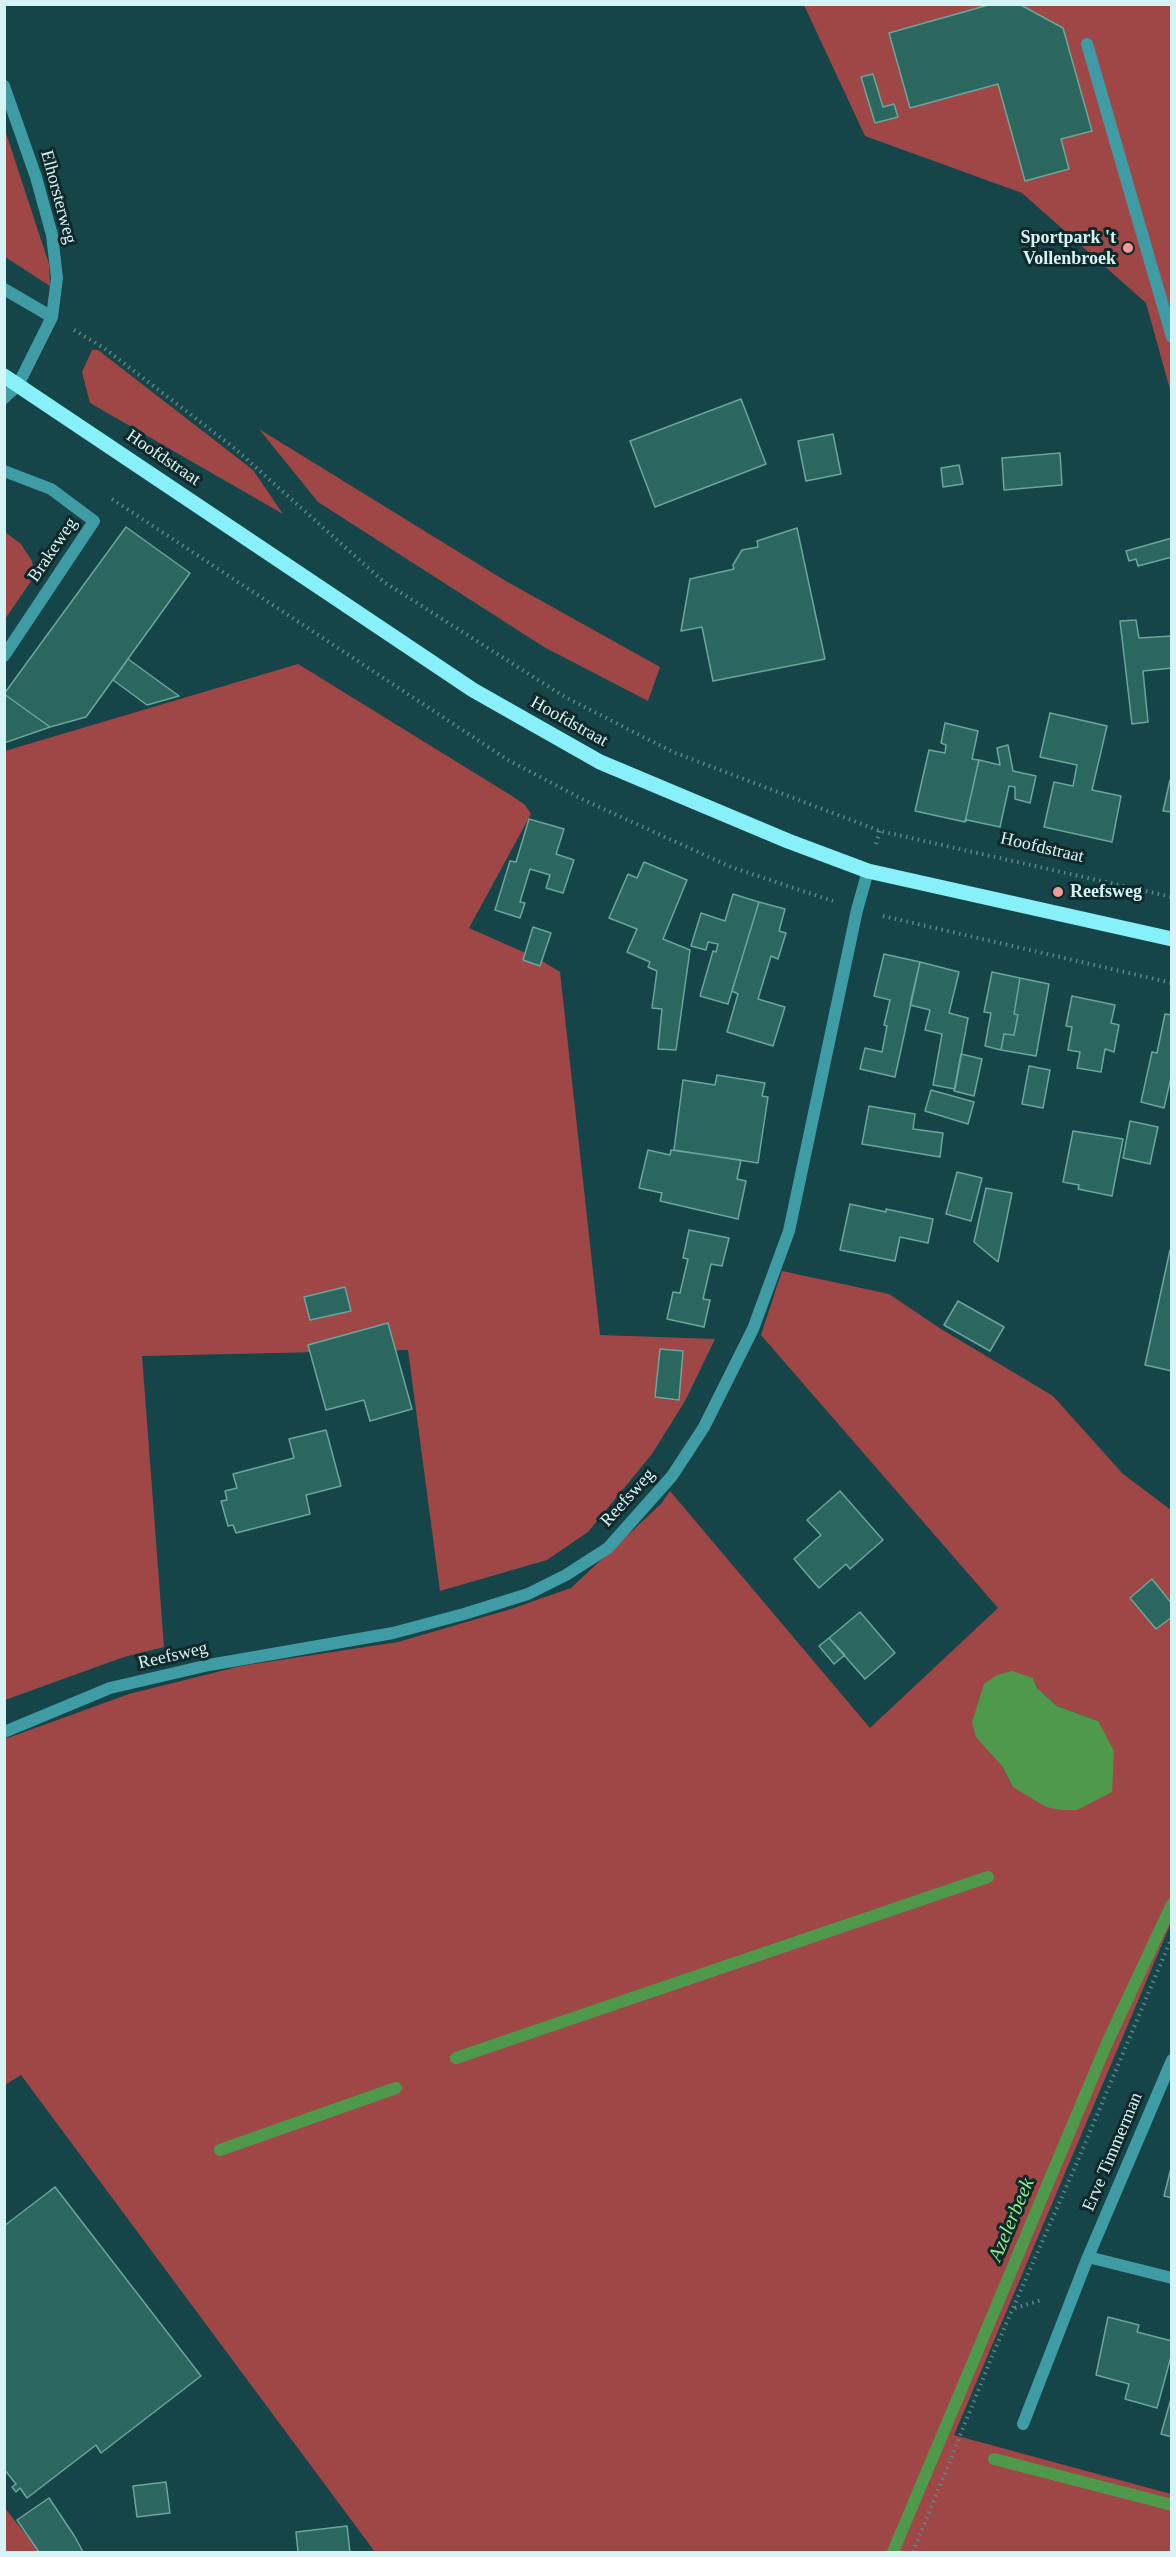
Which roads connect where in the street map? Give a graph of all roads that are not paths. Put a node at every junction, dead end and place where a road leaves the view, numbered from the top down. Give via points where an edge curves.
1 (1087, 44) dead end
2 (4, 86) edge
3 (4, 289) edge
4 (52, 317) junction
5 (1172, 337) edge
6 (4, 376) edge
7 (18, 385) junction
8 (4, 398) edge
9 (4, 471) edge
10 (4, 656) edge
11 (868, 871) junction
12 (1172, 939) edge
13 (4, 1731) edge
14 (1172, 2060) edge
15 (1088, 2258) junction
16 (1172, 2278) edge
17 (1023, 2424) dead end

1 - 5 street
2 - 4 street, Elhorsterweg via 52,235 57,278
3 - 4 street
4 - 7 street, Elhorsterweg
6 - 7 main road, Hoofdstraat
7 - 8 street
7 - 11 main road, Hoofdstraat via 483,695 600,762
9 - 10 street, Brakeweg via 51,489 94,521
11 - 12 main road, Hoofdstraat
11 - 13 street, Reefsweg via 789,1231 753,1329 698,1437 672,1476 608,1548 528,1594 464,1614 393,1633 209,1665 110,1688
14 - 15 street, Erve Timmerman
15 - 16 street
15 - 17 street, Erve Timmerman

